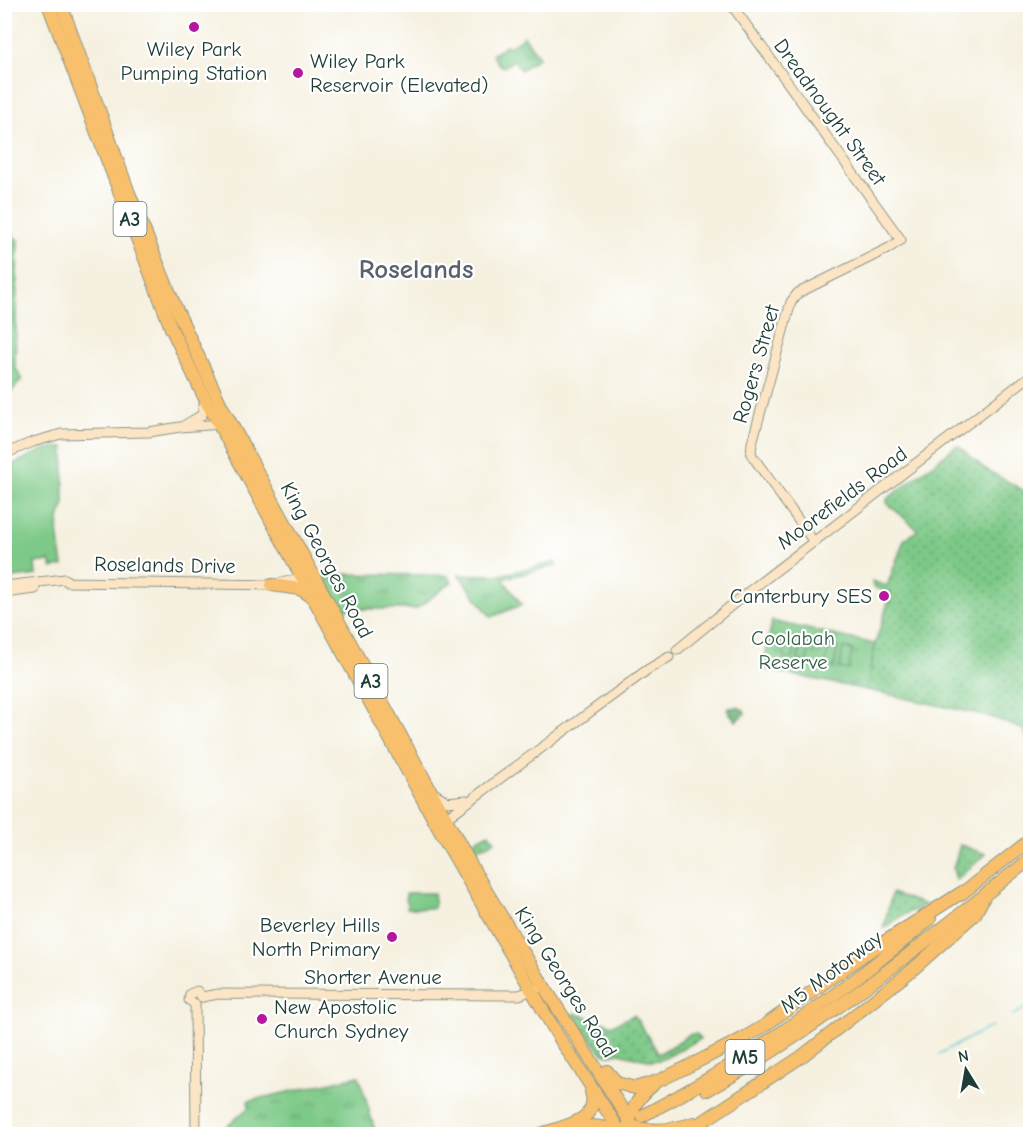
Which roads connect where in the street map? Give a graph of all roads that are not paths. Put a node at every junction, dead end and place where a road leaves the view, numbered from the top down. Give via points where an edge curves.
1 (48, 4) edge
2 (61, 4) edge
3 (731, 4) edge
4 (901, 240) joint
5 (1030, 376) edge
6 (204, 399) junction
7 (218, 424) junction
8 (231, 424) junction
9 (180, 427) junction
10 (4, 454) edge
11 (814, 542) junction
12 (306, 574) junction
13 (68, 582) junction
14 (267, 584) junction
15 (4, 586) edge
16 (4, 593) edge
17 (312, 596) junction
18 (432, 792) junction
19 (471, 799) junction
20 (441, 821) junction
21 (1030, 840) edge
22 (1030, 859) edge
23 (964, 891) junction
24 (986, 894) junction
25 (538, 988) junction
26 (555, 1004) junction
27 (658, 1081) junction
28 (588, 1085) junction
29 (706, 1119) junction
30 (627, 1130) edge
31 (196, 1134) edge
32 (541, 1134) edge
33 (552, 1134) edge
34 (684, 1134) edge

1 - 6 highway, King Georges Road / A3 via 171,328
2 - 8 highway, King Georges Road / A3 via 129,193 175,306
3 - 4 street, Dreadnought Street
4 - 11 street, Rogers Street via 798,293 791,303 751,454
5 - 11 street, Moorefields Road
6 - 7 highway, King Georges Road / A3
6 - 9 street via 199,418
7 - 8 street
7 - 9 street
7 - 12 highway, King Georges Road / A3
8 - 12 highway, King Georges Road / A3
9 - 10 street via 61,434
11 - 19 street, Moorefields Road via 720,614 678,650 679,656 669,657 647,670
12 - 14 street, Roselands Drive
12 - 17 highway, King Georges Road / A3
12 - 18 highway, King Georges Road / A3
13 - 14 street, Roselands Drive
13 - 15 street, Roselands Drive via 65,579
13 - 16 street, Roselands Drive
14 - 17 highway via 300,589
17 - 20 highway, King Georges Road / A3
18 - 19 street via 448,802
18 - 20 highway, King Georges Road / A3
19 - 20 street
20 - 25 highway, King Georges Road / A3
21 - 23 highway, M5 Motorway / M5
22 - 24 highway, M5 Motorway / M5
23 - 24 highway, M5 Motorway / M5 via 843,990 645,1119 759,1060 822,1020
23 - 27 highway via 756,1030
24 - 29 highway via 975,914 881,996 781,1071
25 - 26 highway, King Georges Road / A3
25 - 28 highway, King Georges Road / A3
25 - 31 street, Shorter Avenue via 519,995 218,994 198,1001
26 - 27 highway via 617,1083 635,1088
26 - 30 highway, King Georges Road / A3
27 - 30 highway via 632,1109
28 - 30 highway, King Georges Road / A3 via 608,1113
28 - 32 highway via 593,1099 589,1113
29 - 30 highway via 666,1130
29 - 34 highway
30 - 33 highway via 584,1126

